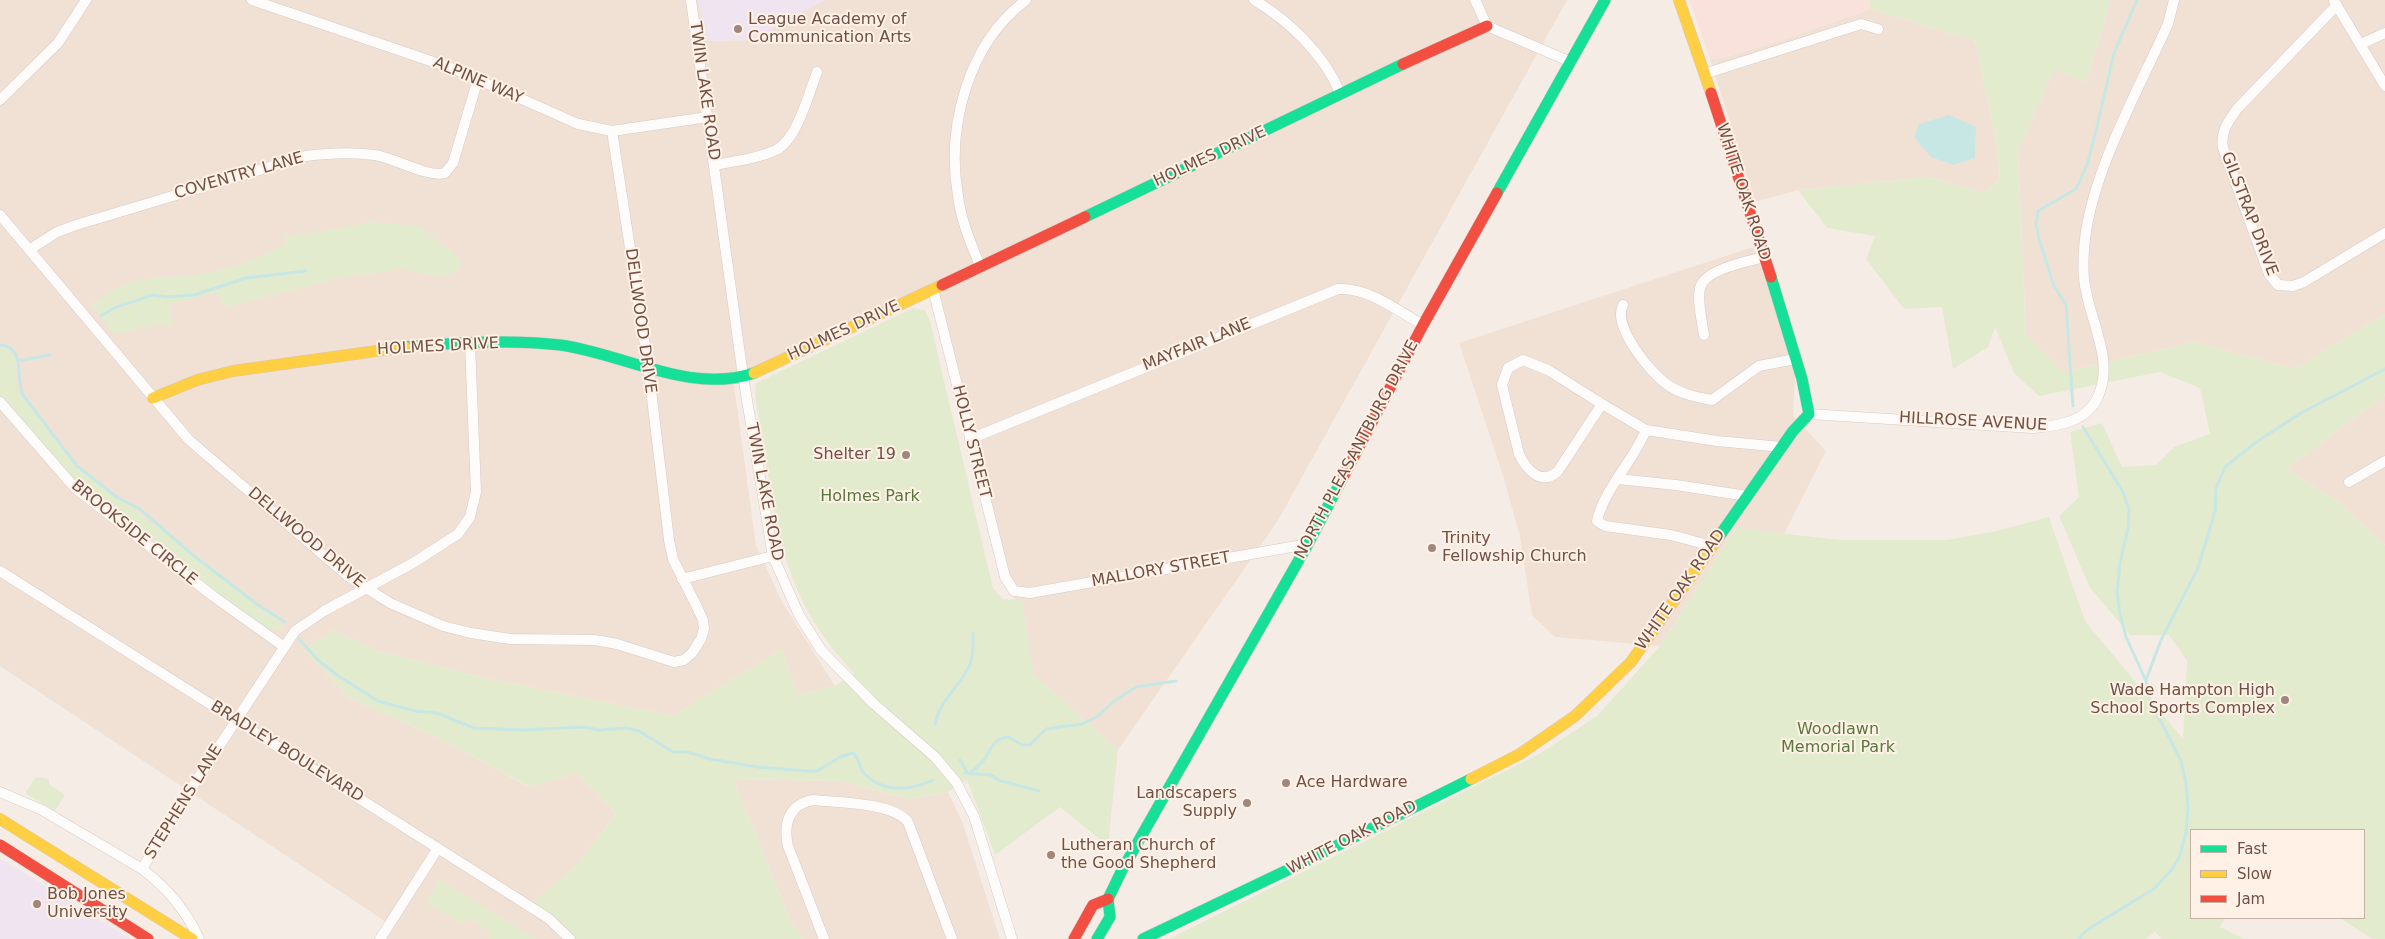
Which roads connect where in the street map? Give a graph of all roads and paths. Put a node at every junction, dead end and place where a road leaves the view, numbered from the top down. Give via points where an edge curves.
1 (86, 0) edge
2 (252, 0) edge
3 (690, 0) edge
4 (1026, 0) edge
5 (1254, 0) edge
6 (1476, 0) edge
7 (1605, 0) edge
8 (1679, 0) edge
9 (2174, 0) edge
10 (2335, 2) edge
11 (1487, 26) junction
12 (1878, 29) dead end
13 (2385, 32) edge
14 (2361, 44) junction
15 (1571, 62) junction
16 (817, 72) dead end
17 (1704, 74) junction
18 (478, 79) junction
19 (2385, 86) edge
20 (1340, 93) junction
21 (0, 100) edge
22 (708, 117) junction
23 (612, 131) junction
24 (714, 165) junction
25 (0, 215) edge
26 (2385, 233) edge
27 (29, 250) junction
28 (1764, 257) junction
29 (980, 266) junction
30 (933, 289) junction
31 (1622, 305) dead end
32 (1423, 325) junction
33 (1704, 335) dead end
34 (470, 344) junction
35 (1796, 359) junction
36 (648, 365) junction
37 (743, 376) junction
38 (153, 398) junction
39 (0, 402) edge
40 (1602, 404) junction
41 (1809, 414) junction
42 (1646, 430) junction
43 (970, 439) junction
44 (1782, 447) junction
45 (2385, 461) edge
46 (1618, 480) junction
47 (2349, 482) dead end
48 (1747, 496) junction
49 (1308, 544) junction
50 (1712, 546) junction
51 (773, 556) junction
52 (0, 571) edge
53 (682, 579) junction
54 (366, 589) junction
55 (1014, 592) joint
56 (283, 646) junction
57 (236, 720) junction
58 (0, 792) edge
59 (0, 819) edge
60 (0, 845) edge
61 (438, 848) junction
62 (142, 869) junction
63 (1108, 899) junction
64 (148, 939) edge
65 (192, 939) edge
66 (199, 939) edge
67 (380, 939) edge
68 (570, 939) edge
69 (824, 939) edge
70 (952, 939) edge
71 (1012, 939) edge
72 (1074, 939) edge
73 (1096, 939) edge
74 (1143, 939) edge

1 - 21 street via 58,43
2 - 18 street, ALPINE WAY
3 - 22 street, TWIN LAKE ROAD
4 - 29 street via 1007,16 986,42 969,80 957,125 955,174 958,196
5 - 20 street via 1297,33 1328,71
6 - 11 street
7 - 15 street, NORTH PLEASANTBURG DRIVE
8 - 17 street, WHITE OAK ROAD
9 - 41 street, HILLROSE AVENUE via 2168,24 2107,158 2088,218 2084,272 2104,372 2100,394 2091,407 2068,423 2032,428
10 - 14 street
10 - 26 street, GILSTRAP DRIVE via 2236,109 2225,126 2223,148 2269,274 2278,284 2285,287 2299,284
11 - 15 street
11 - 20 street, HOLMES DRIVE
12 - 17 street via 1861,24
13 - 14 street
14 - 19 street
15 - 32 street, NORTH PLEASANTBURG DRIVE
16 - 24 street via 785,143 777,150 754,158
17 - 28 street, WHITE OAK ROAD
18 - 23 street, ALPINE WAY via 561,118
18 - 27 street, COVENTRY LANE via 453,163 445,173 434,174 376,155 336,153 306,156 76,225 57,232
20 - 29 street, HOLMES DRIVE
22 - 23 street, ALPINE WAY
22 - 24 street, TWIN LAKE ROAD
23 - 36 street, DELLWOOD DRIVE
24 - 37 street, TWIN LAKE ROAD
25 - 27 street, DELLWOOD DRIVE
27 - 38 street, DELLWOOD DRIVE
28 - 33 street via 1716,271 1705,279 1700,292
28 - 35 street, WHITE OAK ROAD
29 - 30 street, HOLMES DRIVE
30 - 37 street, HOLMES DRIVE
30 - 43 street, HOLLY STREET
31 - 35 street via 1622,323 1645,363 1668,385 1689,395 1712,400 1759,366
32 - 43 street, MAYFAIR LANE via 1361,291 1338,288
32 - 49 street, NORTH PLEASANTBURG DRIVE
34 - 36 street, HOLMES DRIVE via 568,346
34 - 38 street, HOLMES DRIVE via 396,347 224,373
34 - 54 street, STEPHENS LANE via 476,476 472,512 458,534 443,545
35 - 41 street, WHITE OAK ROAD
36 - 37 street, HOLMES DRIVE via 688,376
36 - 53 street, DELLWOOD DRIVE via 669,540
37 - 51 street, TWIN LAKE ROAD
38 - 54 street, DELLWOOD DRIVE via 190,440
39 - 56 street, BROOKSIDE CIRCLE via 75,488 213,596
40 - 40 street via 1528,360 1511,365 1502,384 1519,454 1526,467 1539,477 1551,476 1558,471
40 - 42 street
41 - 44 street, WHITE OAK ROAD
42 - 44 street
42 - 46 street
43 - 55 street, HOLLY STREET via 1005,577
44 - 48 street, WHITE OAK ROAD
45 - 47 street
46 - 48 street
46 - 50 street via 1601,508 1599,524 1671,535
48 - 50 street, WHITE OAK ROAD
49 - 55 street, MALLORY STREET via 1030,593
49 - 63 street, NORTH PLEASANTBURG DRIVE
50 - 74 street, WHITE OAK ROAD via 1631,662 1560,728 1520,754
51 - 53 street
51 - 71 street, TWIN LAKE ROAD via 799,615 821,650 862,694 940,762 956,782 974,816
52 - 57 street, BRADLEY BOULEVARD
53 - 54 street, DELLWOOD DRIVE via 700,613 704,629 692,653 684,660 674,662 595,640 510,639 471,633 410,613
54 - 56 street, STEPHENS LANE via 311,619
56 - 57 street, STEPHENS LANE
57 - 61 street, BRADLEY BOULEVARD
57 - 62 street, STEPHENS LANE
58 - 62 street, STEPHENS LANE via 42,810
59 - 65 street
60 - 64 street
61 - 67 street
61 - 68 street, BRADLEY BOULEVARD via 548,918
62 - 66 street, STEPHENS LANE via 187,916
63 - 72 street, NORTH PLEASANTBURG DRIVE via 1093,905
63 - 73 street, NORTH PLEASANTBURG DRIVE via 1110,916
69 - 70 street via 788,846 788,818 804,801 882,808 904,816

